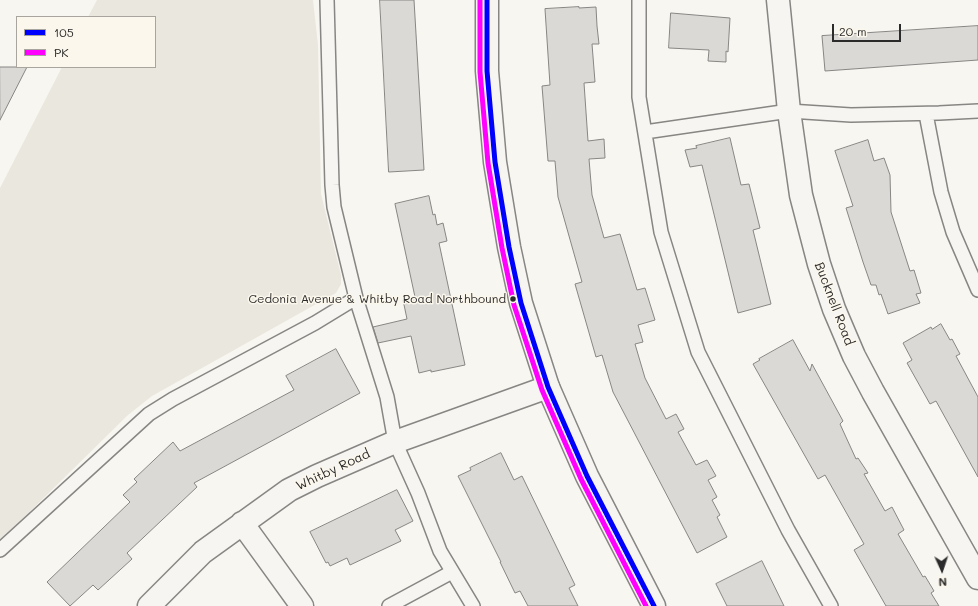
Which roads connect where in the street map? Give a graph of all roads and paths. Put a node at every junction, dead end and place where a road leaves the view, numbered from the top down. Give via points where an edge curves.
1 (327, 0) edge
2 (487, 0) edge
3 (639, 0) edge
4 (778, 0) edge
5 (789, 111) junction
6 (978, 111) edge
7 (926, 114) junction
8 (645, 132) junction
9 (978, 290) edge
10 (356, 298) junction
11 (548, 387) junction
12 (395, 442) junction
13 (242, 523) junction
14 (0, 550) edge
15 (452, 572) junction
16 (978, 578) edge
17 (149, 606) edge
18 (302, 606) edge
19 (389, 606) edge
20 (473, 606) edge
21 (654, 606) edge
22 (831, 606) edge

1 - 10 lane via 334,207
2 - 11 street via 487,70 496,169 508,247 521,303
3 - 8 lane via 639,97
4 - 5 street, Bucknell Road
5 - 7 lane via 851,115
5 - 8 lane
5 - 16 street, Bucknell Road via 801,195 818,264 834,309 872,392
6 - 7 lane
7 - 9 lane via 941,192 953,232
8 - 22 lane via 661,232 698,352 788,530
10 - 12 lane via 387,397
10 - 14 lane via 149,414
11 - 12 street, Whitby Road
11 - 21 street via 587,476
12 - 13 street, Whitby Road via 290,490
12 - 15 lane via 440,551
13 - 17 street, Whitby Road via 203,552
13 - 18 street
15 - 19 lane
15 - 20 lane

